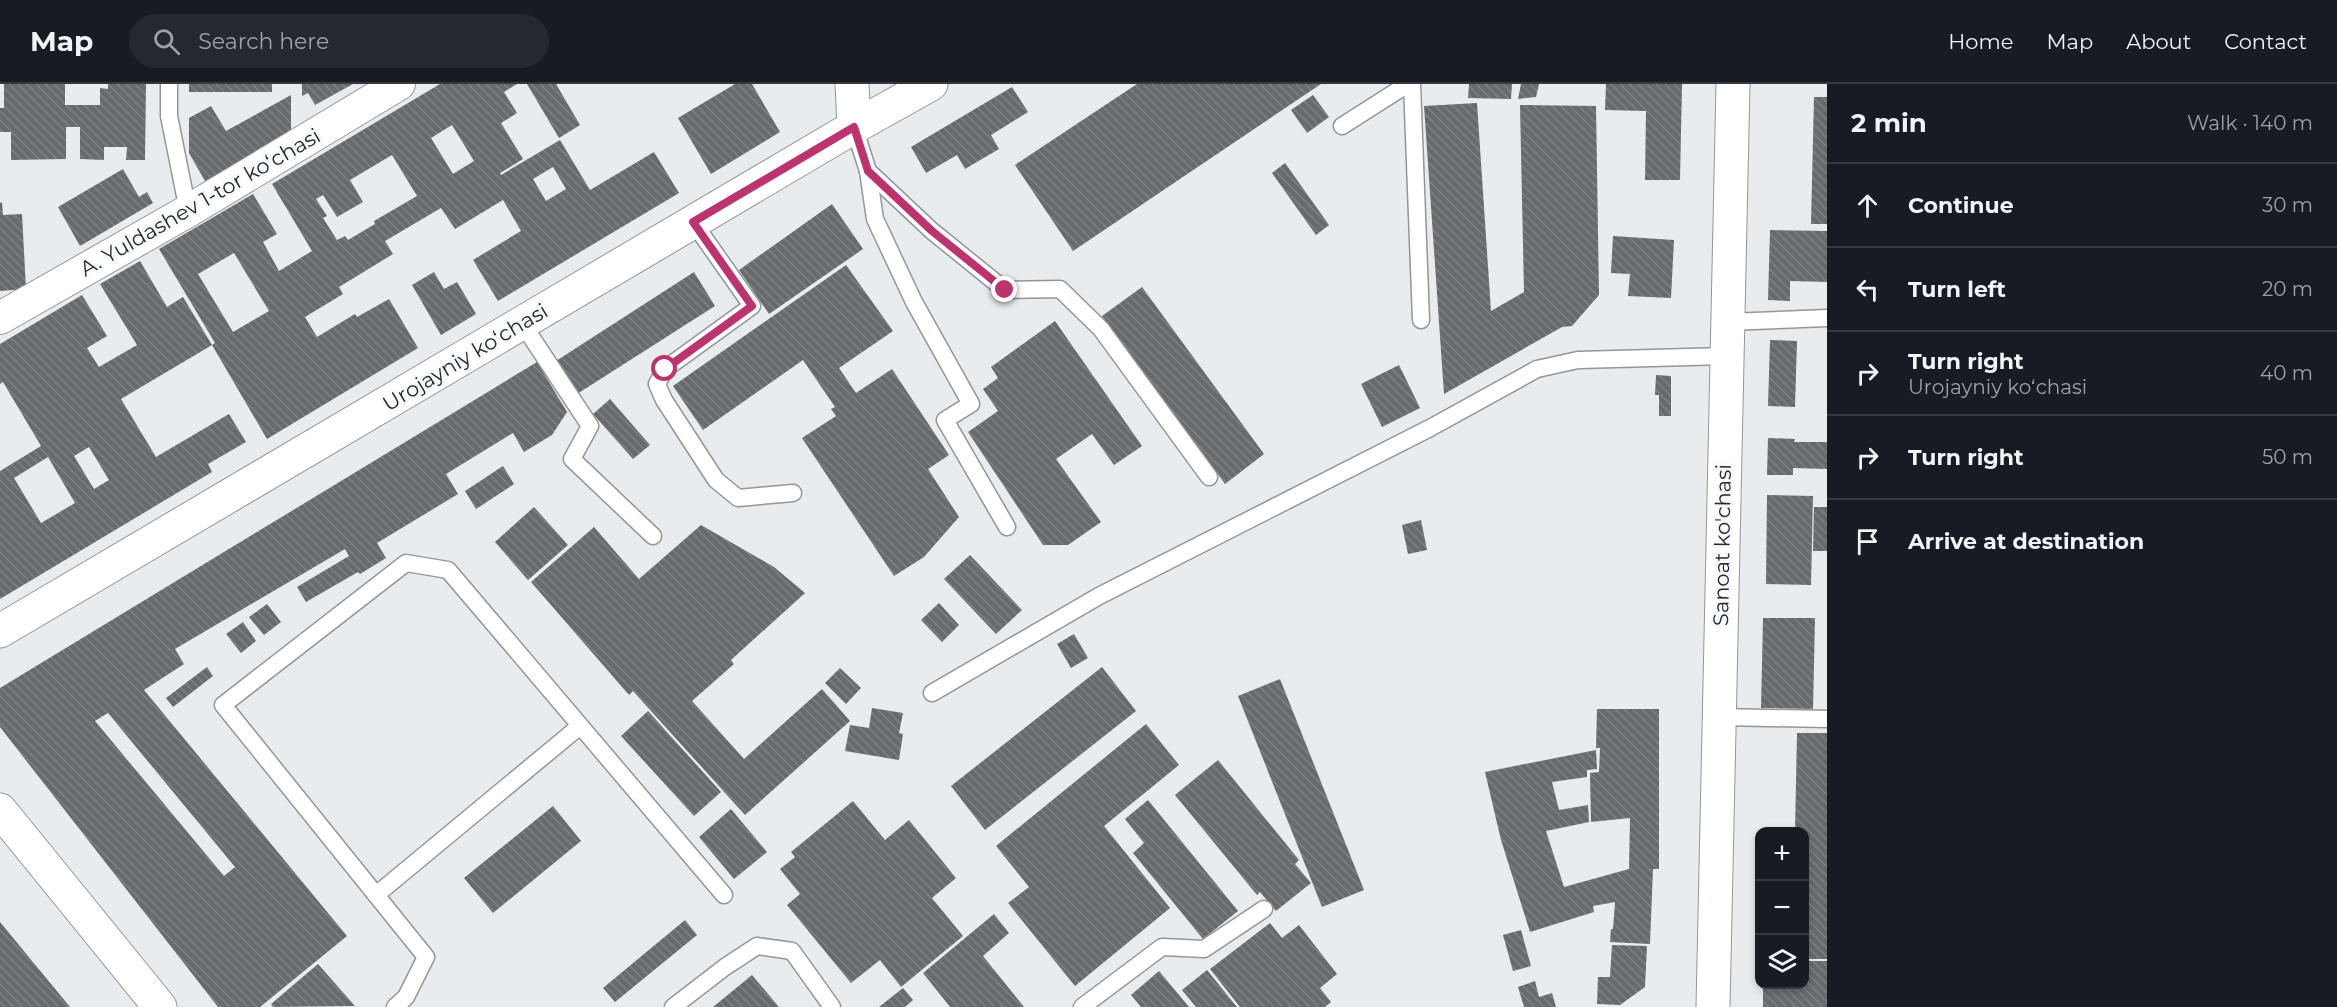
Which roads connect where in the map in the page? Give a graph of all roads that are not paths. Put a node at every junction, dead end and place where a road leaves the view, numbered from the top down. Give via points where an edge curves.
1 (169, 84) edge
2 (399, 84) edge
3 (852, 84) edge
4 (931, 84) edge
5 (1410, 84) edge
6 (1732, 84) edge
7 (1341, 126) dead end
8 (854, 127) junction
9 (868, 171) junction
10 (188, 211) junction
11 (693, 222) junction
12 (0, 318) edge
13 (1827, 318) edge
14 (1421, 320) dead end
15 (1728, 322) junction
16 (522, 323) junction
17 (1726, 356) junction
18 (1209, 477) dead end
19 (793, 493) dead end
20 (1007, 527) dead end
21 (653, 536) dead end
22 (0, 632) edge
23 (932, 693) dead end
24 (1719, 717) junction
25 (1827, 719) edge
26 (580, 726) junction
27 (0, 810) edge
28 (376, 895) junction
29 (724, 895) dead end
30 (1264, 909) dead end
31 (160, 1007) edge
32 (394, 1007) edge
33 (673, 1007) edge
34 (832, 1007) edge
35 (1082, 1007) edge
36 (1713, 1007) edge

1 - 10 lane via 169,116
2 - 10 street, A. Yuldashev 1-tor koʻchasi
3 - 8 main road
4 - 8 main road, Urоjayniy koʻchasi
5 - 7 lane
5 - 14 lane
6 - 15 main road, Sanoat ko'chasi
8 - 9 lane
8 - 11 main road, Urоjayniy koʻchasi
9 - 18 lane via 932,231 1005,290 1060,290 1101,329
9 - 20 lane via 875,219 914,302 971,404 945,420
10 - 12 street, A. Yuldashev 1-tor koʻchasi
11 - 16 main road, Urоjayniy koʻchasi
11 - 19 lane via 752,306 665,369 657,384 716,480 738,498
13 - 15 lane
15 - 17 main road, Sanoat ko'chasi
16 - 21 lane via 590,426 572,459
16 - 22 main road, Urоjayniy koʻchasi
17 - 23 lane via 1578,360 1537,369 1430,428 1099,596
17 - 24 main road, Sanoat ko'chasi
24 - 25 lane
24 - 36 main road, Sanoat ko'chasi
26 - 28 lane
26 - 28 lane via 448,570 406,562 223,705
26 - 29 lane
27 - 31 main road
28 - 32 lane via 426,957 406,997
30 - 35 lane via 1204,949 1162,947
33 - 34 lane via 757,946 792,951

